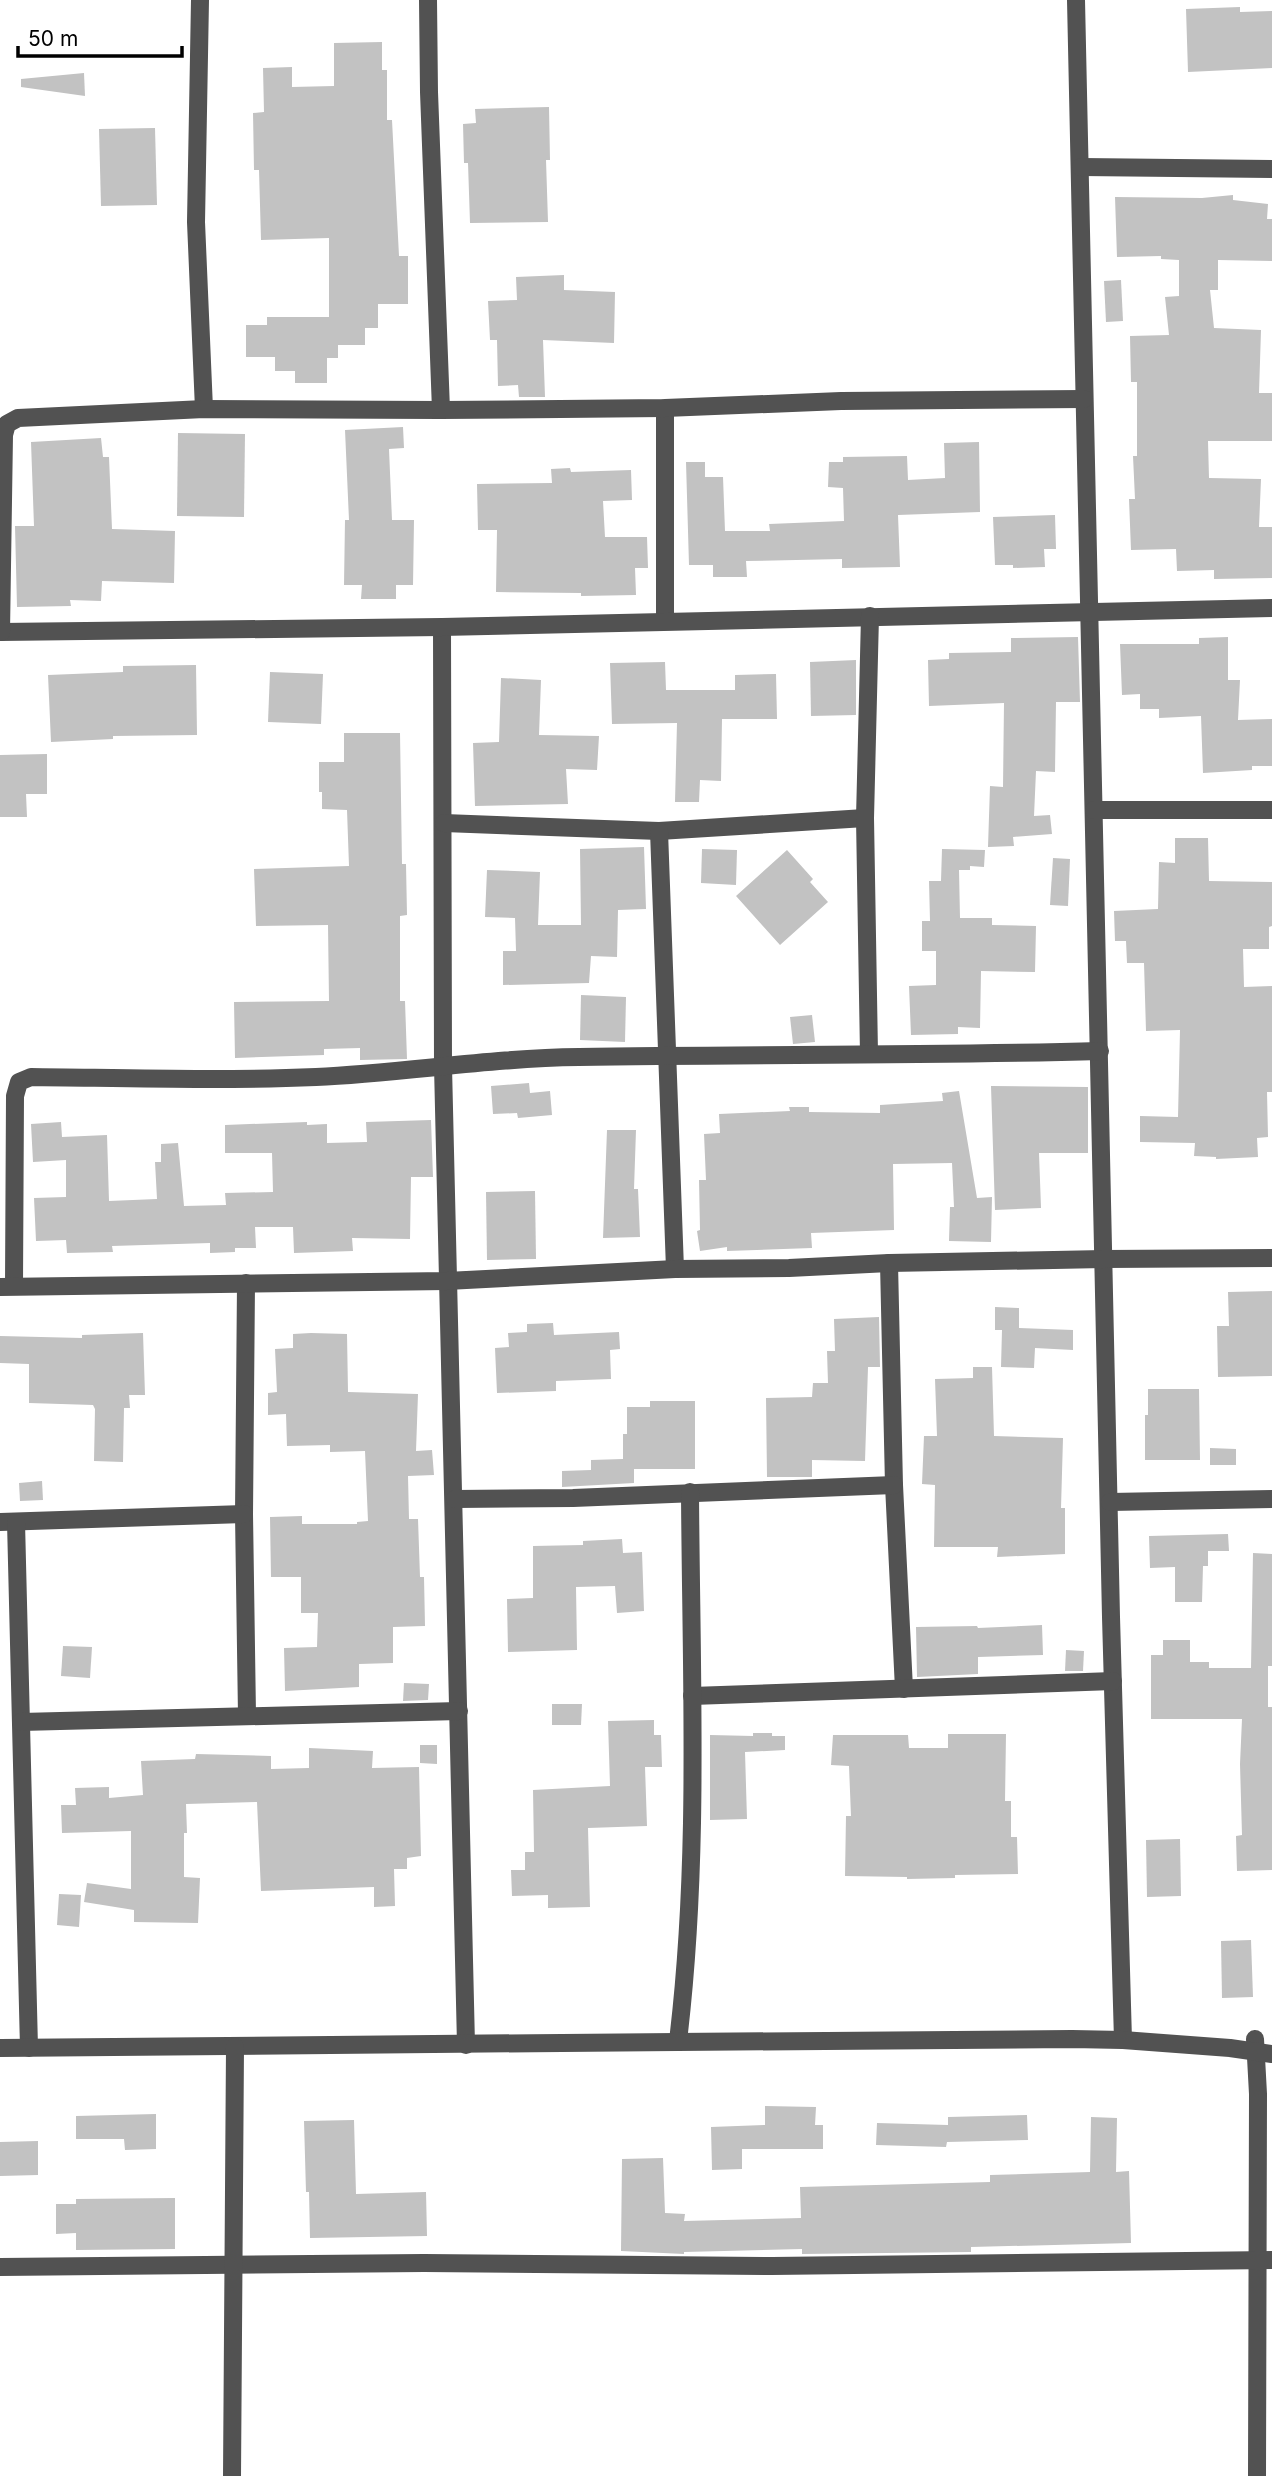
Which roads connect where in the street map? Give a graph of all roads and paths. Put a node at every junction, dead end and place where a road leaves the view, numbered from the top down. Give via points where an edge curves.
1 (200, 0) edge
2 (428, 0) edge
3 (1076, 0) edge
4 (1081, 167) junction
5 (1272, 169) edge
6 (1084, 399) junction
7 (665, 408) junction
8 (204, 409) junction
9 (441, 411) junction
10 (1272, 608) edge
11 (1090, 610) junction
12 (870, 616) junction
13 (665, 621) junction
14 (442, 627) junction
15 (1, 632) edge
16 (1094, 810) junction
17 (1272, 810) edge
18 (865, 818) junction
19 (443, 823) junction
20 (659, 831) junction
21 (1100, 1051) junction
22 (869, 1054) junction
23 (669, 1056) junction
24 (443, 1066) junction
25 (1272, 1258) edge
26 (1104, 1259) junction
27 (889, 1263) junction
28 (675, 1269) junction
29 (447, 1281) junction
30 (246, 1283) junction
31 (7, 1287) edge
32 (894, 1485) junction
33 (690, 1492) junction
34 (455, 1499) junction
35 (1272, 1499) edge
36 (1110, 1502) junction
37 (244, 1514) junction
38 (8, 1522) edge
39 (1113, 1681) junction
40 (904, 1689) junction
41 (692, 1696) junction
42 (459, 1711) junction
43 (247, 1715) junction
44 (21, 1722) junction
45 (678, 2040) junction
46 (1123, 2040) junction
47 (466, 2045) junction
48 (1264, 2046) edge
49 (236, 2047) junction
50 (0, 2048) edge
51 (29, 2048) junction
52 (1265, 2260) edge
53 (233, 2264) junction
54 (0, 2266) edge
55 (1265, 2443) edge
56 (232, 2476) edge
57 (1257, 2476) edge

1 - 8 street via 196,222
2 - 9 street
3 - 4 street
4 - 5 street
4 - 6 street
6 - 7 street
6 - 11 street
7 - 9 street
7 - 13 street
8 - 9 street
8 - 15 street via 18,418 7,424
10 - 11 street
11 - 12 street
11 - 16 street
12 - 13 street
12 - 18 street
13 - 14 street
14 - 15 street
14 - 19 street
16 - 17 street
16 - 21 street
18 - 20 street
18 - 22 street
19 - 20 street
19 - 24 street
20 - 23 street
21 - 22 street
21 - 26 street
22 - 23 street
23 - 24 street via 577,1056
23 - 28 street
24 - 29 street
24 - 31 street via 318,1077 31,1077 19,1082
25 - 26 street
26 - 27 street
26 - 36 street
27 - 28 street
27 - 32 street
28 - 29 street
29 - 30 street
29 - 34 street
30 - 31 street
30 - 37 street
32 - 33 street
32 - 40 street
33 - 34 street
33 - 41 street
34 - 42 street
35 - 36 street
36 - 39 street
37 - 38 street
37 - 43 street
38 - 44 street
39 - 40 street
39 - 46 street
40 - 41 street
41 - 45 street via 690,1920
42 - 43 street
42 - 47 street
43 - 44 street
44 - 51 street
45 - 46 street
45 - 47 street
46 - 48 street
47 - 49 street
48 - 52 street
49 - 51 street
49 - 53 street
50 - 51 street
52 - 53 street via 772,2266
52 - 55 street
53 - 54 street
53 - 56 street
55 - 57 street

